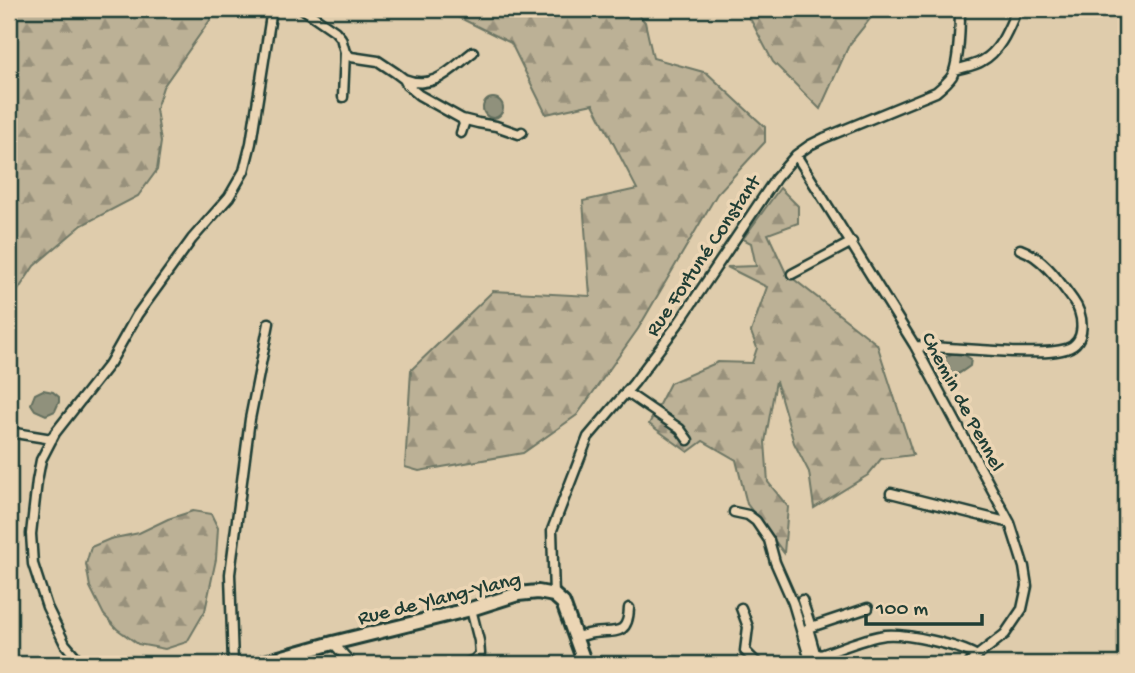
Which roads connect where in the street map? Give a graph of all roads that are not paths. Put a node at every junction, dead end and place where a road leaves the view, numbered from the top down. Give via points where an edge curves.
1 (272, 9) edge
2 (303, 9) edge
3 (960, 9) edge
4 (1017, 9) edge
5 (345, 52) junction
6 (473, 52) dead end
7 (955, 70) junction
8 (404, 79) junction
9 (343, 97) dead end
10 (462, 119) junction
11 (522, 132) dead end
12 (461, 133) dead end
13 (796, 155) junction
14 (852, 242) junction
15 (1020, 249) dead end
16 (792, 274) dead end
17 (269, 323) dead end
18 (915, 346) junction
19 (626, 392) junction
20 (9, 432) edge
21 (52, 439) junction
22 (688, 440) dead end
23 (891, 493) dead end
24 (734, 512) dead end
25 (1010, 523) junction
26 (554, 595) junction
27 (802, 600) dead end
28 (629, 608) dead end
29 (741, 608) dead end
30 (867, 608) dead end
31 (471, 609) junction
32 (811, 626) junction
33 (576, 637) junction
34 (333, 643) junction
35 (821, 654) junction
36 (977, 656) junction
37 (82, 664) edge
38 (233, 664) edge
39 (258, 664) edge
40 (352, 664) edge
41 (466, 664) edge
42 (585, 664) edge
43 (758, 664) edge
44 (808, 664) edge
45 (823, 664) edge
46 (969, 664) edge

1 - 21 street via 244,171
2 - 5 street via 335,31
3 - 7 street
4 - 7 street via 992,53 979,63
5 - 8 street via 378,61
5 - 9 street
6 - 8 street via 438,79
7 - 13 street, Rue Fortuné Constant via 936,92 824,138
8 - 10 street via 419,95
10 - 11 street
10 - 12 street
13 - 14 street, Chemin de Pennel
13 - 19 street, Rue Fortuné Constant
14 - 16 street
14 - 18 street, Chemin de Pennel
15 - 18 street via 1059,280 1077,305 1082,327 1074,345 1051,352
17 - 38 street via 250,419 230,574
18 - 25 street, Chemin de Pennel
19 - 22 street via 680,429
19 - 26 street, Rue Fortuné Constant via 588,437 554,523
20 - 21 street
21 - 37 street via 37,481 33,564 65,644
23 - 25 street
24 - 44 street via 757,521 769,540 793,603
25 - 36 street, Chemin de Pennel via 1027,586 1022,609 1004,634
26 - 31 street, Rue de Ylang-Ylang via 529,593
26 - 33 street via 564,603
27 - 32 street
28 - 33 street via 623,630
29 - 43 street via 748,627 745,651
30 - 32 street
31 - 34 street, Rue de Ylang-Ylang
31 - 41 street via 480,654
32 - 35 street via 807,630 815,653
33 - 42 street
34 - 39 street, Rue de Ylang-Ylang
34 - 40 street
35 - 36 street via 886,635 964,648
35 - 45 street
36 - 46 street, Chemin de Pennel

